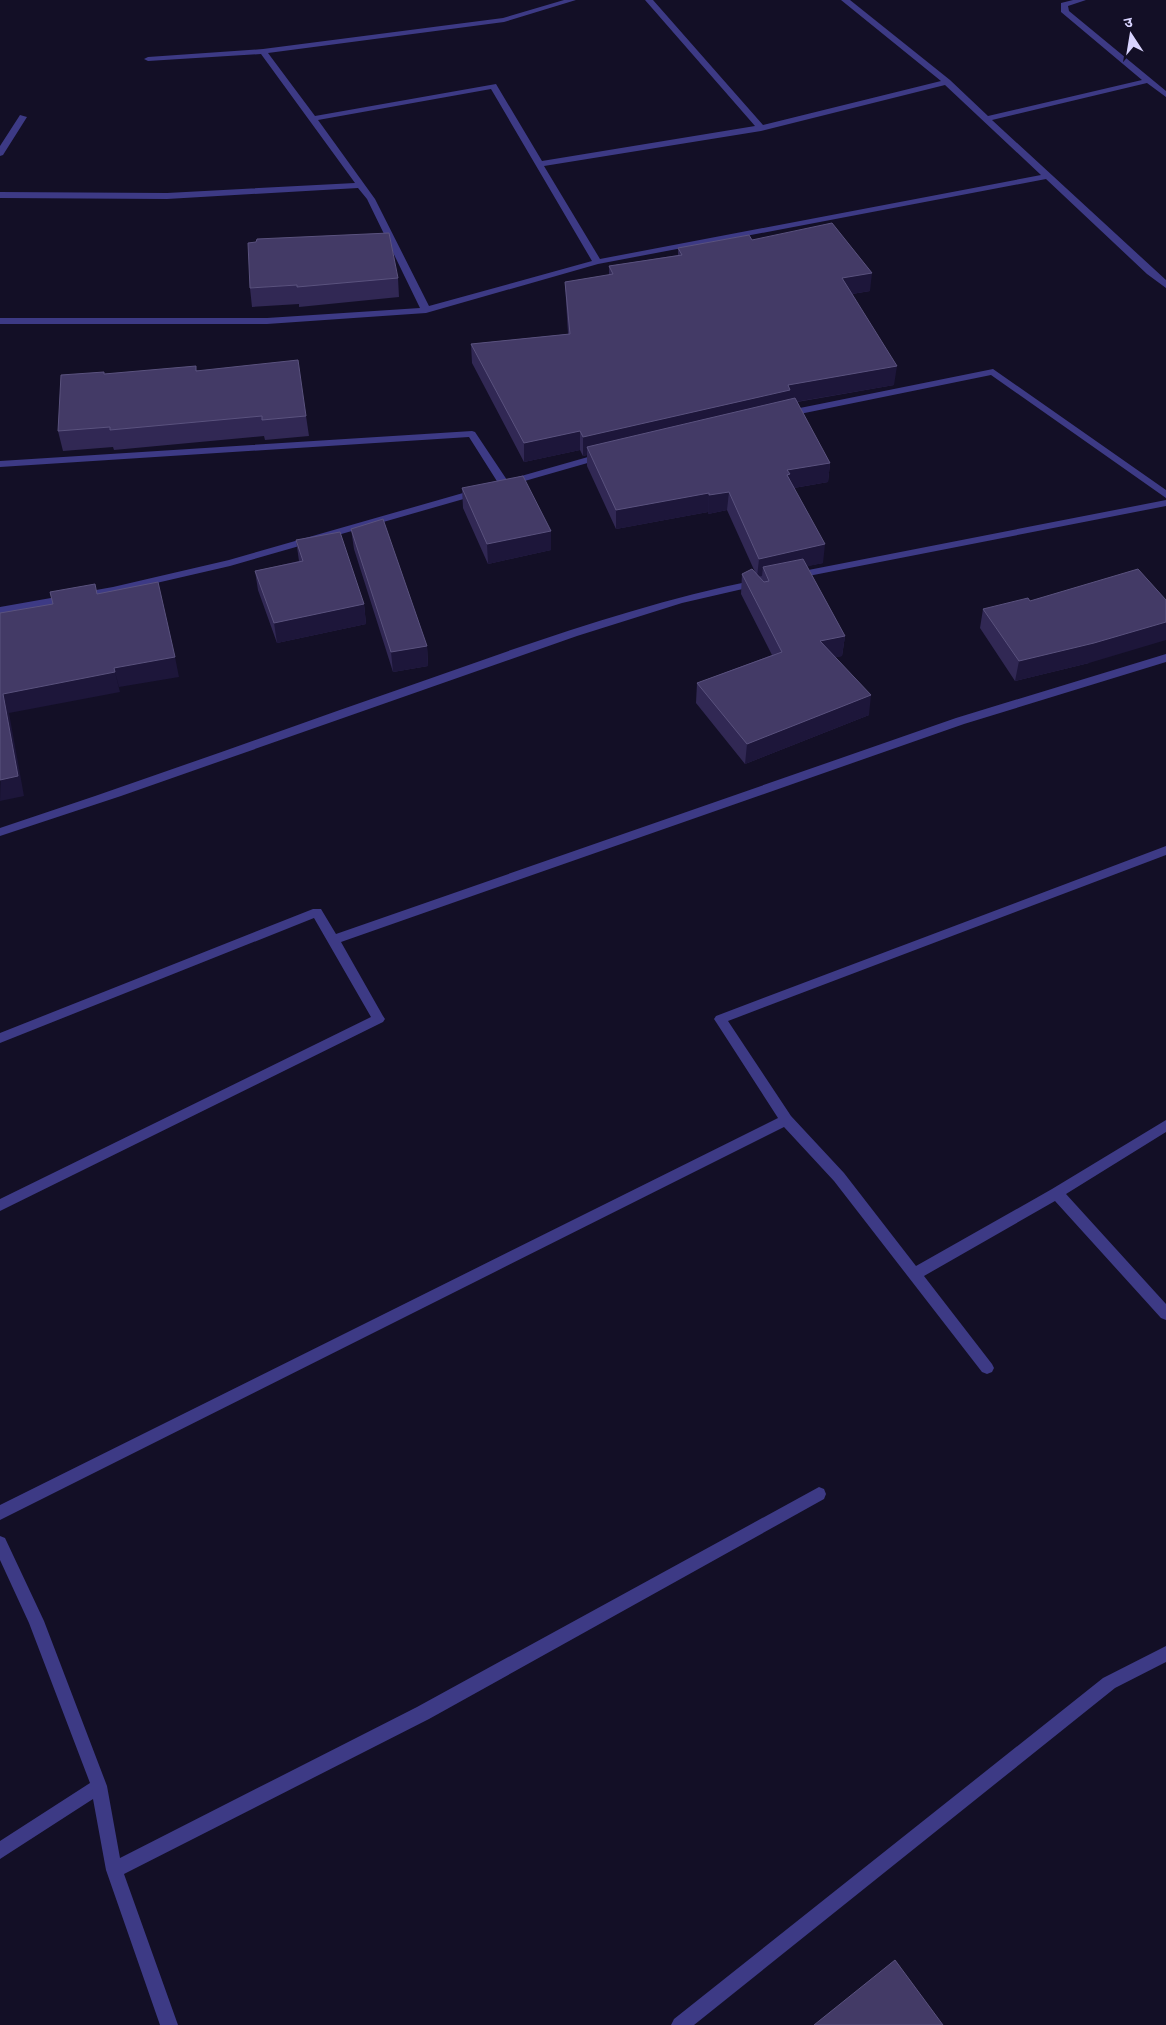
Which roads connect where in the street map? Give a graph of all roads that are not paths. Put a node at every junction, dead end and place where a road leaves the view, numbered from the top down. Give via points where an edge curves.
1 (572, 0) edge
2 (649, 0) edge
3 (845, 0) edge
4 (1082, 0) edge
5 (263, 51) junction
6 (148, 60) dead end
7 (1147, 81) junction
8 (947, 82) junction
9 (1165, 93) edge
10 (22, 117) dead end
11 (312, 119) junction
12 (986, 119) junction
13 (761, 128) junction
14 (0, 153) edge
15 (538, 164) junction
16 (1047, 176) junction
17 (360, 185) junction
18 (0, 195) edge
19 (597, 262) junction
20 (1166, 285) edge
21 (426, 310) junction
22 (0, 321) edge
23 (774, 416) edge
24 (614, 454) edge
25 (0, 464) edge
26 (495, 487) junction
27 (1166, 495) edge
28 (1166, 503) edge
29 (786, 577) edge
30 (766, 581) edge
31 (0, 611) edge
32 (1166, 658) edge
33 (0, 832) edge
34 (1166, 850) edge
35 (334, 940) junction
36 (0, 1038) edge
37 (786, 1120) junction
38 (1166, 1125) edge
39 (1056, 1193) junction
40 (0, 1205) edge
41 (914, 1274) junction
42 (1166, 1314) edge
43 (987, 1368) dead end
44 (819, 1494) dead end
45 (0, 1513) edge
46 (0, 1543) edge
47 (1166, 1654) edge
48 (99, 1786) junction
49 (0, 1851) edge
50 (114, 1870) junction
51 (169, 2025) edge
52 (680, 2025) edge

1 - 5 street via 504,20
2 - 13 street
3 - 8 street
4 - 7 street via 1064,5 1066,12
5 - 6 street
5 - 11 street
7 - 9 street
7 - 12 street
8 - 12 street
8 - 13 street
10 - 14 street
11 - 15 street via 493,86
11 - 17 street
12 - 16 street
13 - 15 street
15 - 19 street
16 - 19 street
16 - 20 street
17 - 18 street via 167,196
17 - 21 street via 371,199
19 - 21 street
21 - 22 street via 267,321
23 - 27 street via 993,372
24 - 26 street
25 - 26 street via 472,434
26 - 31 street via 230,563 113,590
28 - 29 street
30 - 33 street via 717,590 606,621 94,802
32 - 35 street via 960,720
34 - 37 street via 720,1018
35 - 36 street via 317,912
35 - 40 street via 379,1019
37 - 41 street via 839,1177
37 - 45 street
38 - 39 street
39 - 41 street
39 - 42 street
41 - 43 street
44 - 50 street via 423,1713
46 - 48 street via 36,1622
47 - 52 street via 1109,1683
48 - 49 street
48 - 50 street
50 - 51 street

